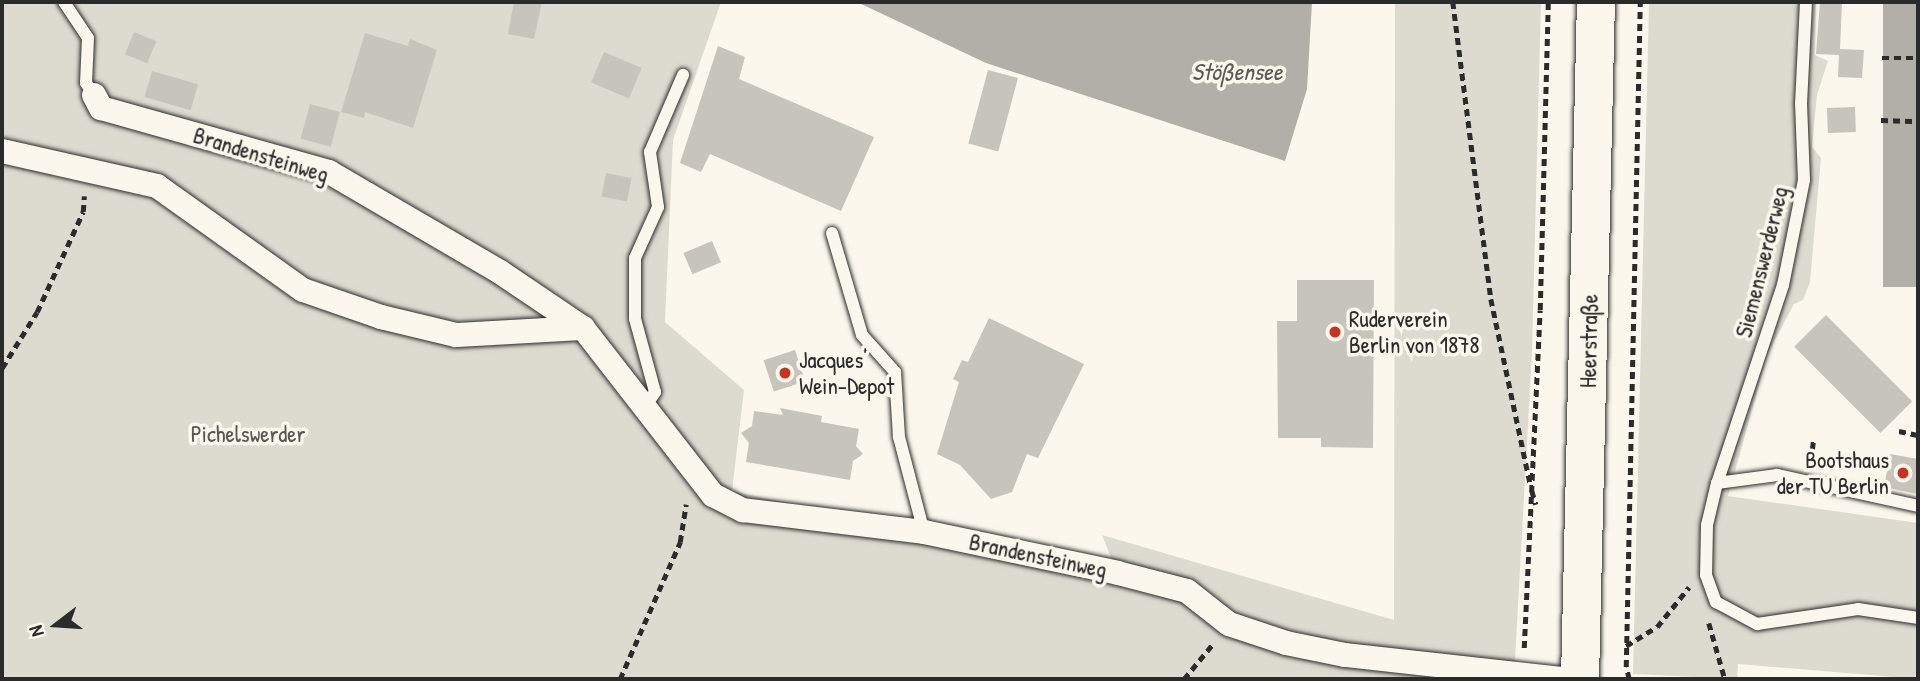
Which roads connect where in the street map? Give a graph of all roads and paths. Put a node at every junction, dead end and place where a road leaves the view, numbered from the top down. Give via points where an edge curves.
1 (64, 2) edge
2 (1453, 2) edge
3 (1548, 2) edge
4 (1596, 2) edge
5 (1640, 2) edge
6 (1806, 2) edge
7 (1882, 58) dead end
8 (1918, 58) edge
9 (683, 75) dead end
10 (94, 95) joint
11 (1881, 120) dead end
12 (1918, 121) edge
13 (2, 151) edge
14 (83, 212) dead end
15 (832, 233) dead end
16 (583, 328) junction
17 (2, 368) edge
18 (645, 407) junction
19 (1899, 431) dead end
20 (1918, 435) edge
21 (1813, 441) dead end
22 (1810, 462) dead end
23 (691, 470) junction
24 (1717, 483) junction
25 (1531, 487) junction
26 (1536, 504) dead end
27 (1918, 506) edge
28 (924, 532) junction
29 (1706, 575) junction
30 (1716, 602) junction
31 (1918, 618) edge
32 (1229, 624) junction
33 (1626, 646) junction
34 (1523, 675) junction
35 (620, 679) edge
36 (1184, 679) edge
37 (1561, 679) edge
38 (1580, 679) edge
39 (1629, 679) edge
40 (1725, 679) edge

1 - 10 lane, Brandensteinweg via 88,38 86,83
2 - 25 path via 1491,299
3 - 25 path
4 - 38 main road, Heerstraße
5 - 33 path
6 - 24 lane, Siemenswerderweg via 1801,103 1804,180 1783,285
7 - 8 path
9 - 18 lane via 650,152 658,207 635,258 635,319 655,392
10 - 16 street, Brandensteinweg via 101,108 329,172 500,272
11 - 12 path
13 - 16 street via 157,186 303,289 381,317 456,335
14 - 17 path via 37,312
15 - 28 lane via 862,335 895,372 899,437
16 - 18 street, Brandensteinweg
18 - 23 street, Brandensteinweg
19 - 20 path
21 - 22 path
23 - 28 street, Brandensteinweg via 713,495 743,510
23 - 35 path via 680,542
24 - 27 lane via 1777,475
24 - 29 lane, Siemenswerderweg via 1707,525
25 - 26 path
25 - 34 path
28 - 32 street, Brandensteinweg via 1187,591
29 - 30 lane, Siemenswerderweg
29 - 33 path via 1696,578 1657,627
30 - 31 lane via 1757,624 1857,609
30 - 40 path via 1709,619
32 - 34 street, Brandensteinweg via 1286,643 1345,655
32 - 36 path
33 - 39 path
34 - 37 street, Brandensteinweg

